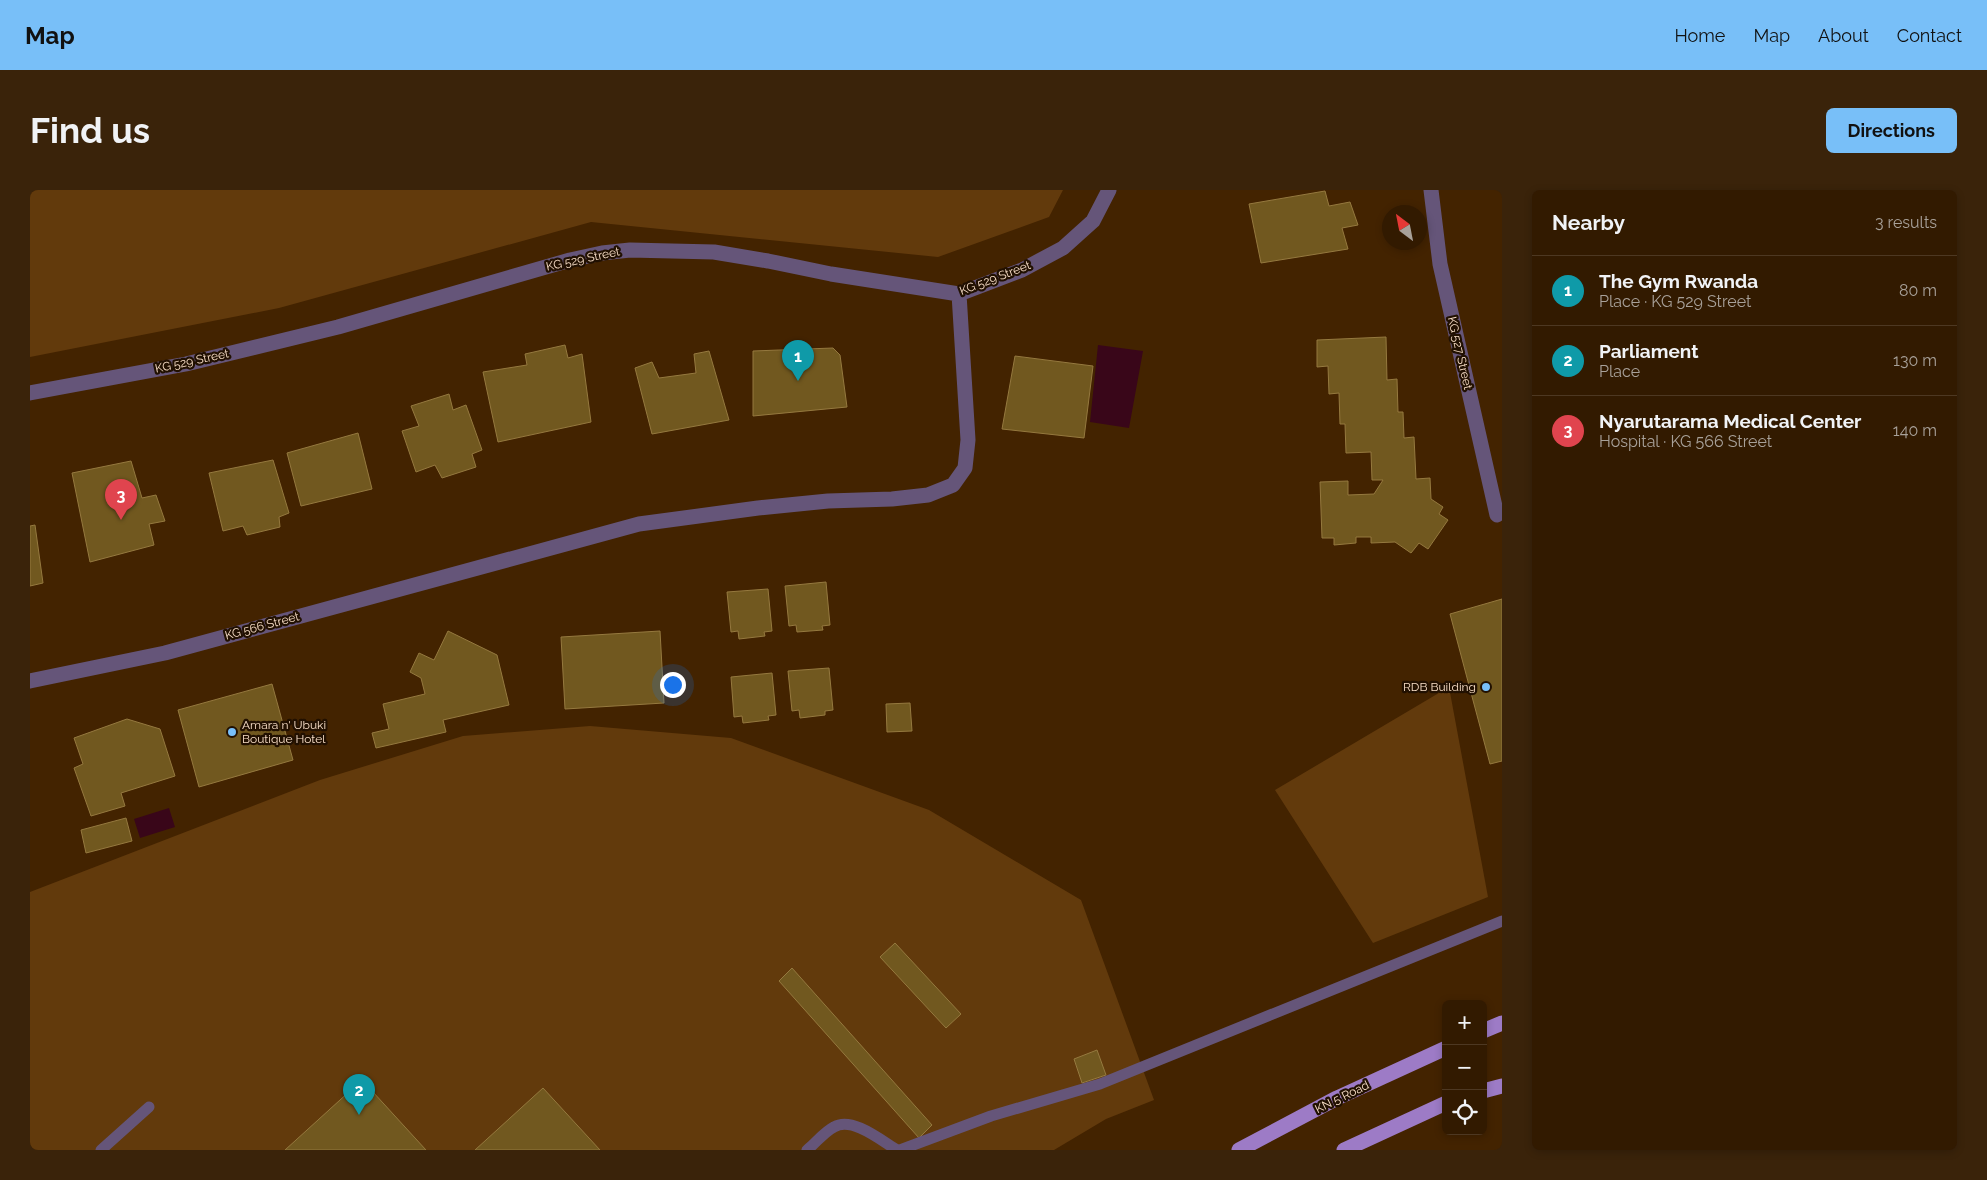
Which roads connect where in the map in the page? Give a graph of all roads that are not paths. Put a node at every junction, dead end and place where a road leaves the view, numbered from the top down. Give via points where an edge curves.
1 (1109, 190) edge
2 (1431, 190) edge
3 (959, 294) junction
4 (30, 393) edge
5 (1497, 515) dead end
6 (30, 681) edge
7 (1502, 921) edge
8 (1502, 1023) edge
9 (1487, 1029) edge
10 (1442, 1050) edge
11 (1502, 1086) edge
12 (1487, 1091) edge
13 (1442, 1105) edge
14 (149, 1107) dead end
15 (101, 1150) edge
16 (807, 1150) edge
17 (899, 1150) edge
18 (1239, 1150) edge
19 (1344, 1150) edge

1 - 3 street, KG 529 Street via 1093,221 1063,248 1022,270
2 - 5 street, KG 527 Street via 1440,264
3 - 4 street, KG 529 Street via 714,252 630,250 570,260 338,327 195,362
3 - 6 street, KG 566 Street via 968,440 965,468 952,485 928,495 758,508 639,524 165,653
7 - 17 lane via 1100,1084 991,1116
8 - 9 main road
10 - 18 main road, KN 5 Road via 1337,1098
11 - 12 main road
13 - 19 main road
14 - 15 lane
16 - 17 lane via 834,1126 842,1123 861,1127

